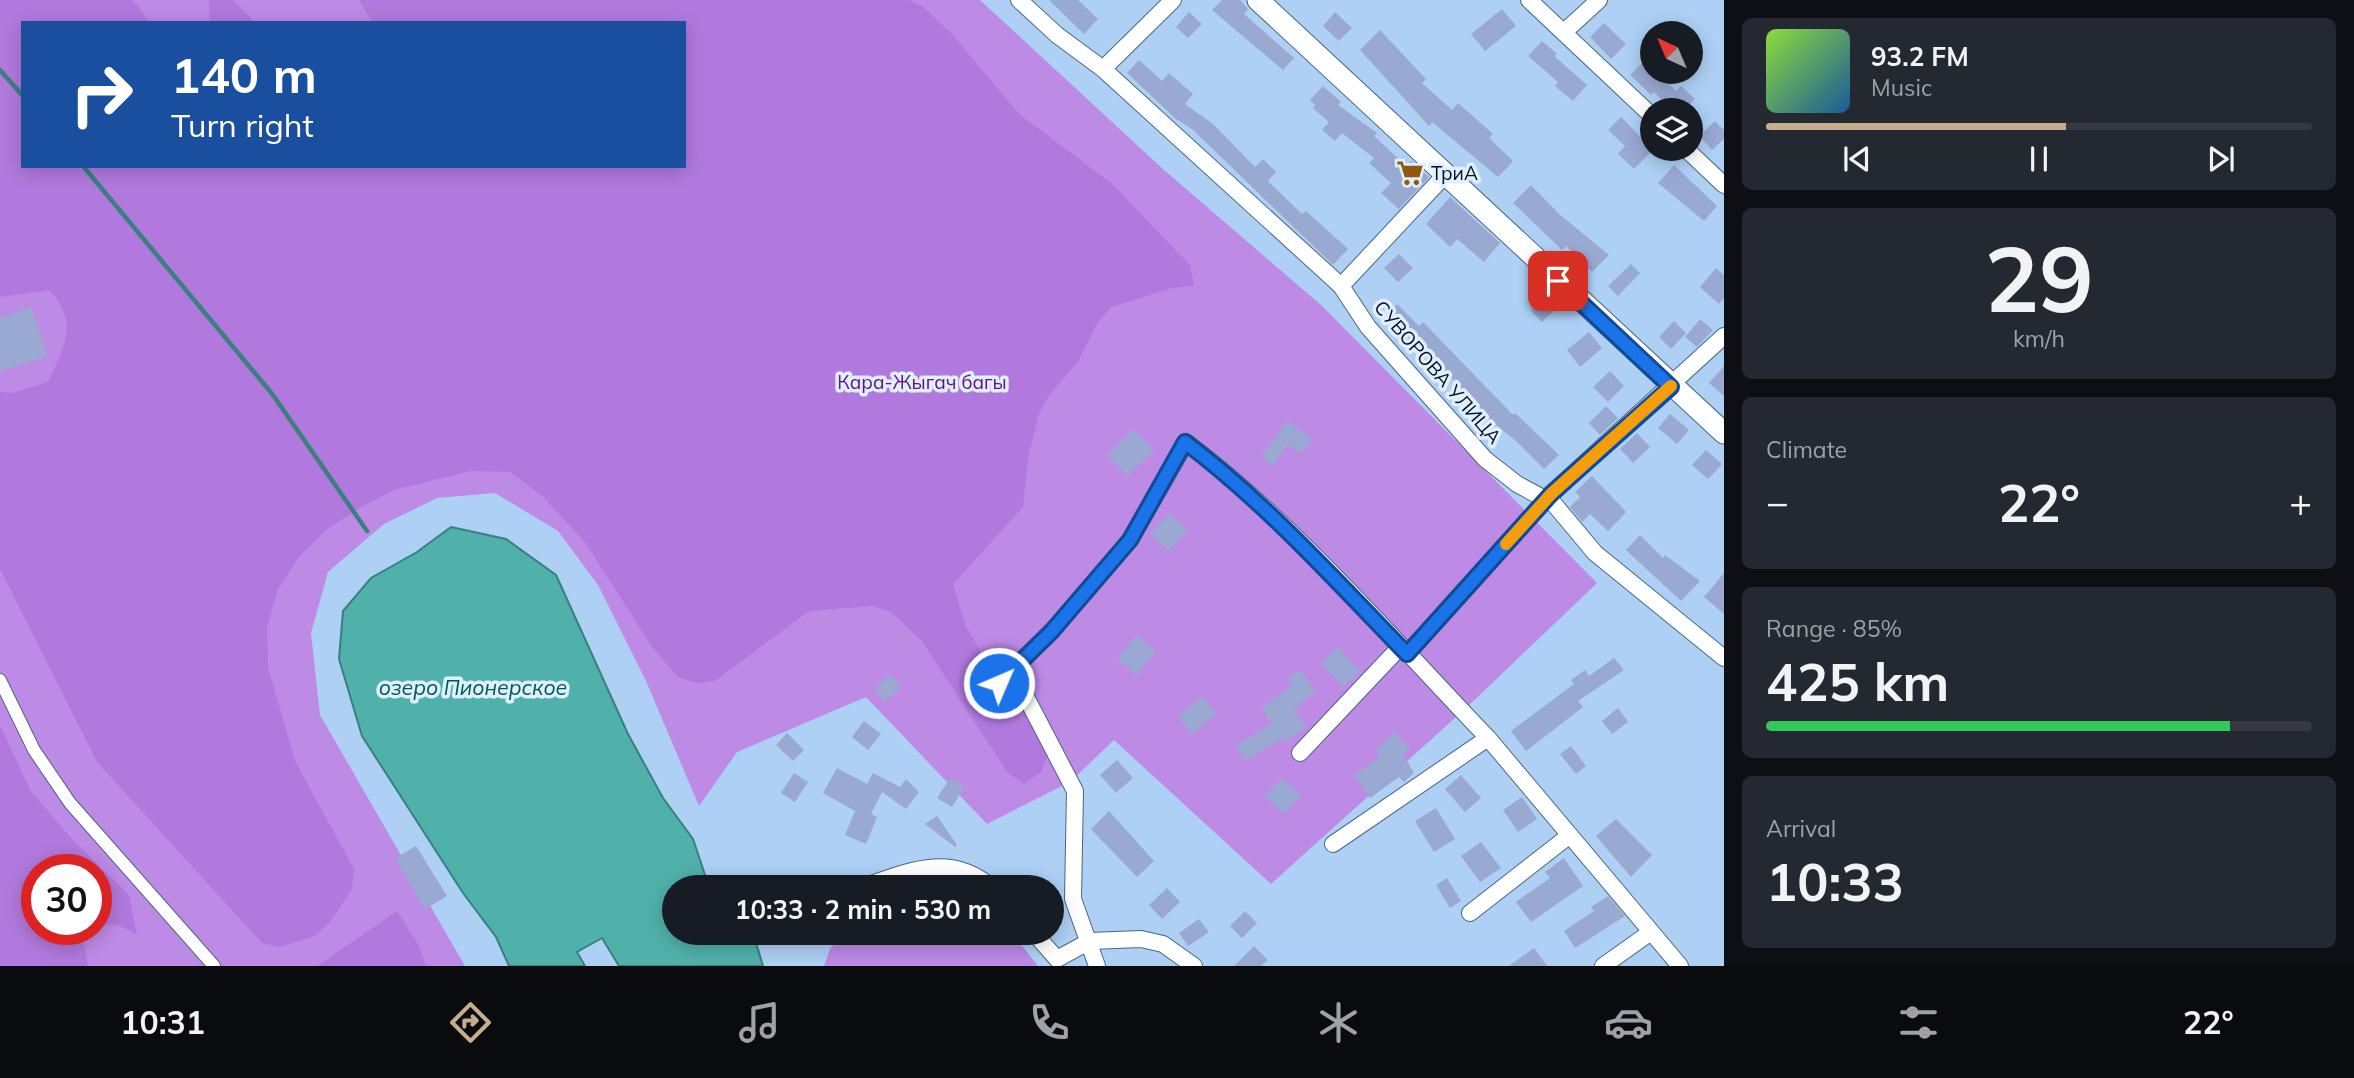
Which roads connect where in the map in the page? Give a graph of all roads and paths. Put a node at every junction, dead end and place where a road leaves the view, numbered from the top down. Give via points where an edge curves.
1 (1018, 0) edge
2 (1173, 0) edge
3 (1258, 0) edge
4 (1529, 0) edge
5 (1599, 0) edge
6 (1564, 32) junction
7 (1103, 69) junction
8 (1640, 105) edge
9 (1699, 161) edge
10 (1445, 175) junction
11 (1724, 185) edge
12 (1340, 286) junction
13 (1724, 336) edge
14 (1671, 387) junction
15 (1724, 433) edge
16 (1546, 500) junction
17 (1403, 650) junction
18 (1724, 659) edge
19 (0, 680) edge
20 (1488, 738) junction
21 (1300, 753) dead end
22 (1570, 835) junction
23 (1333, 844) dead end
24 (897, 875) edge
25 (976, 875) edge
26 (1470, 913) dead end
27 (1651, 932) junction
28 (1090, 941) junction
29 (1045, 945) edge
30 (214, 966) edge
31 (1097, 966) edge
32 (1194, 966) edge
33 (1604, 966) edge
34 (1680, 966) edge

1 - 7 street, СУВОРОВА УЛИЦА
2 - 7 street
3 - 10 street
4 - 6 street
5 - 6 street
6 - 8 street
7 - 12 street, СУВОРОВА УЛИЦА
9 - 11 street
10 - 12 street
10 - 14 street
12 - 16 street, СУВОРОВА УЛИЦА via 1368,327 1485,459
13 - 14 street
14 - 15 street
14 - 16 street
16 - 17 street
16 - 18 street, СУВОРОВА УЛИЦА via 1595,554
17 - 20 street
17 - 21 street
17 - 28 street via 1310,552 1185,442 1130,540 1052,631 993,683 1026,697 1075,791 1073,899
19 - 30 street via 34,750 70,803
20 - 22 street
20 - 23 street
22 - 26 street
22 - 27 street
24 - 25 street via 954,866
27 - 33 street
27 - 34 street
28 - 29 street via 1057,959
28 - 31 street
28 - 32 street via 1141,939 1163,944

